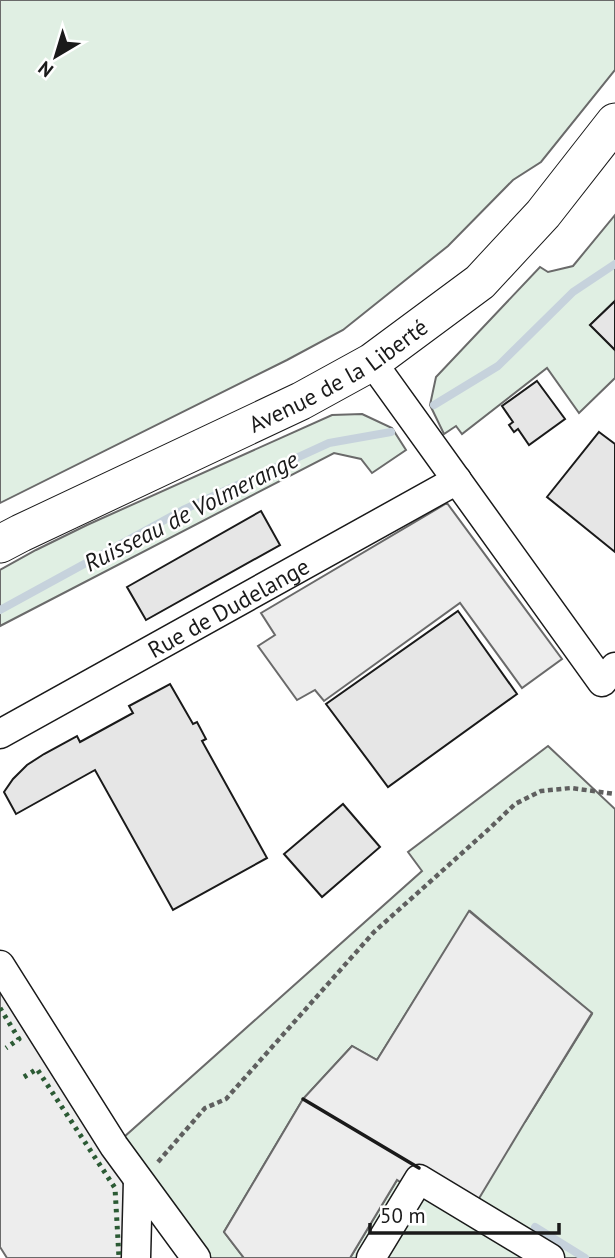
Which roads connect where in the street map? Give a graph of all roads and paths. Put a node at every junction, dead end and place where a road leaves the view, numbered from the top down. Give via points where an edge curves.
1 (615, 122) edge
2 (372, 362) junction
3 (457, 480) junction
4 (0, 544) edge
5 (610, 683) edge
6 (0, 734) edge
7 (615, 794) edge
8 (0, 965) edge
9 (138, 1180) junction
10 (136, 1258) edge
11 (196, 1258) edge
12 (371, 1258) edge
13 (550, 1258) edge

1 - 2 main road, Avenue de la Liberté via 543,214 480,282
2 - 3 street
2 - 4 main road, Avenue de la Liberté via 301,401
3 - 5 street
3 - 6 street, Rue de Dudelange via 272,596
7 - 9 path via 570,788 541,791 515,804 373,932 226,1100 205,1108
8 - 9 street
9 - 10 street
9 - 11 street
12 - 13 street via 419,1179

